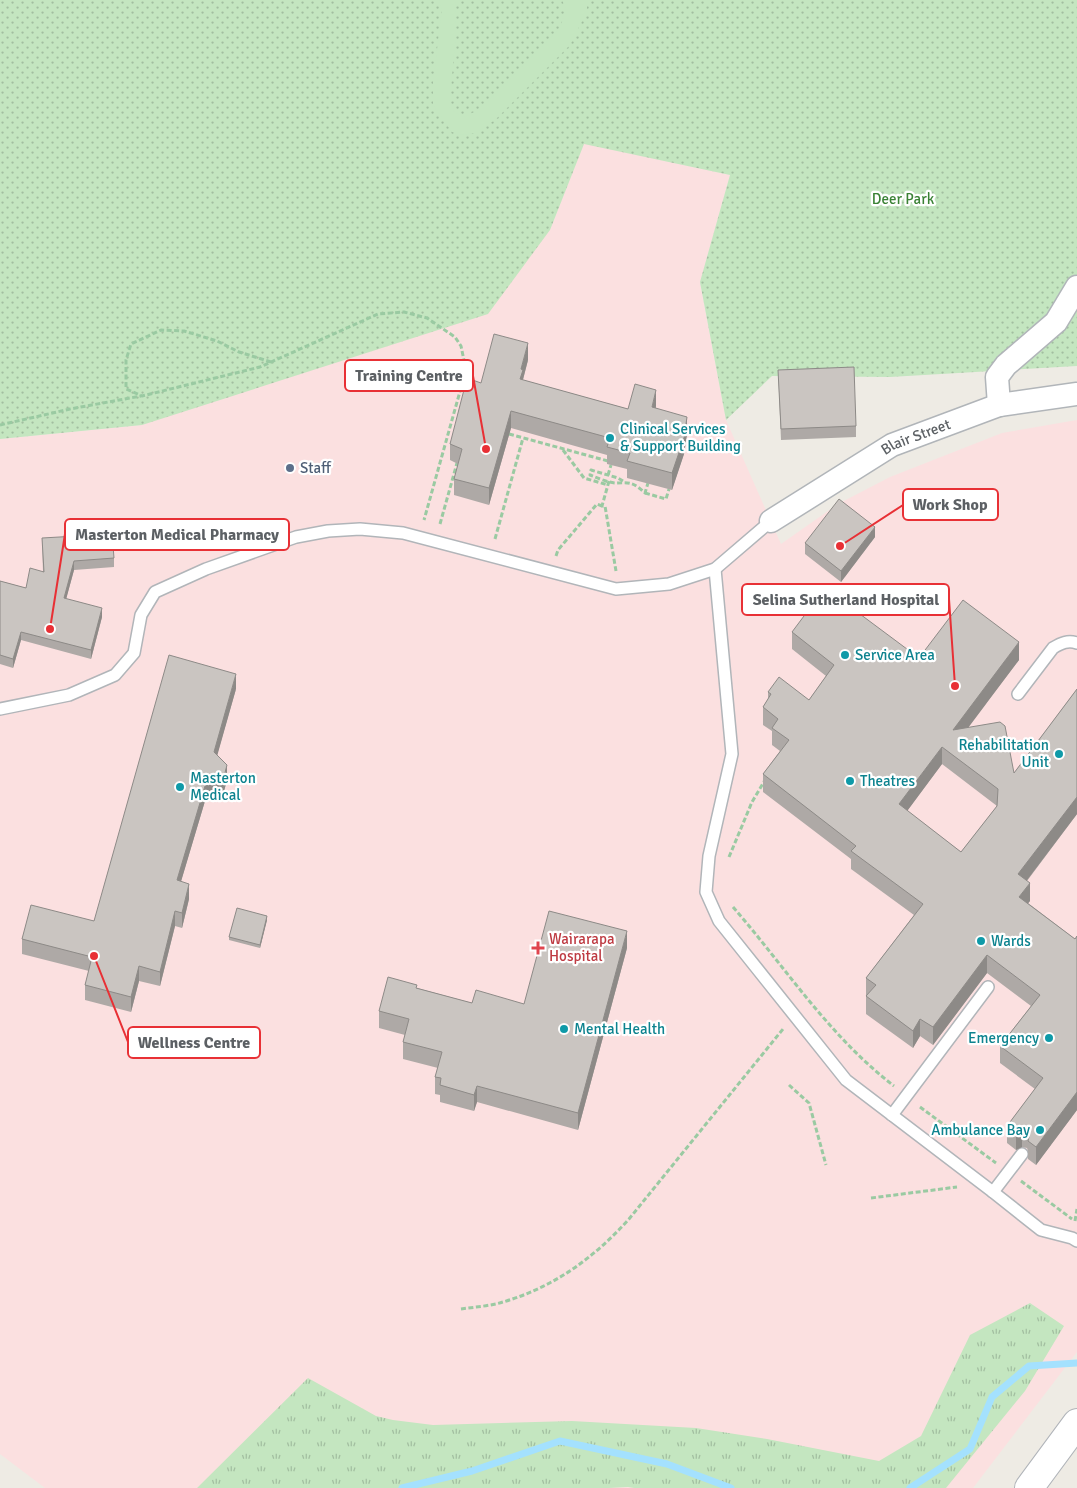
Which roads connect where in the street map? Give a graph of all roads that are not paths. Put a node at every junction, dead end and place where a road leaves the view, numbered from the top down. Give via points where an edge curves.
1 (1077, 287) edge
2 (1077, 394) edge
3 (999, 405) junction
4 (770, 521) joint
5 (714, 569) junction
6 (1077, 644) edge
7 (1018, 694) dead end
8 (0, 709) edge
9 (988, 987) dead end
10 (892, 1115) junction
11 (1022, 1154) edge
12 (994, 1192) junction
13 (1077, 1241) edge
14 (1077, 1423) edge
15 (1030, 1488) edge

1 - 3 street via 1056,322 1006,366 997,378
2 - 3 street, Blair Street
3 - 4 street, Blair Street via 892,445
4 - 5 lane
5 - 8 lane via 669,584 616,588 403,533 360,529 296,537 206,569 155,592 141,615 134,653 115,675 69,695
5 - 10 lane via 732,754 709,856 706,892 719,921 846,1080
6 - 7 lane via 1062,643 1053,648
9 - 10 lane
10 - 12 lane
11 - 12 lane
12 - 13 lane via 1041,1230
14 - 15 main road

